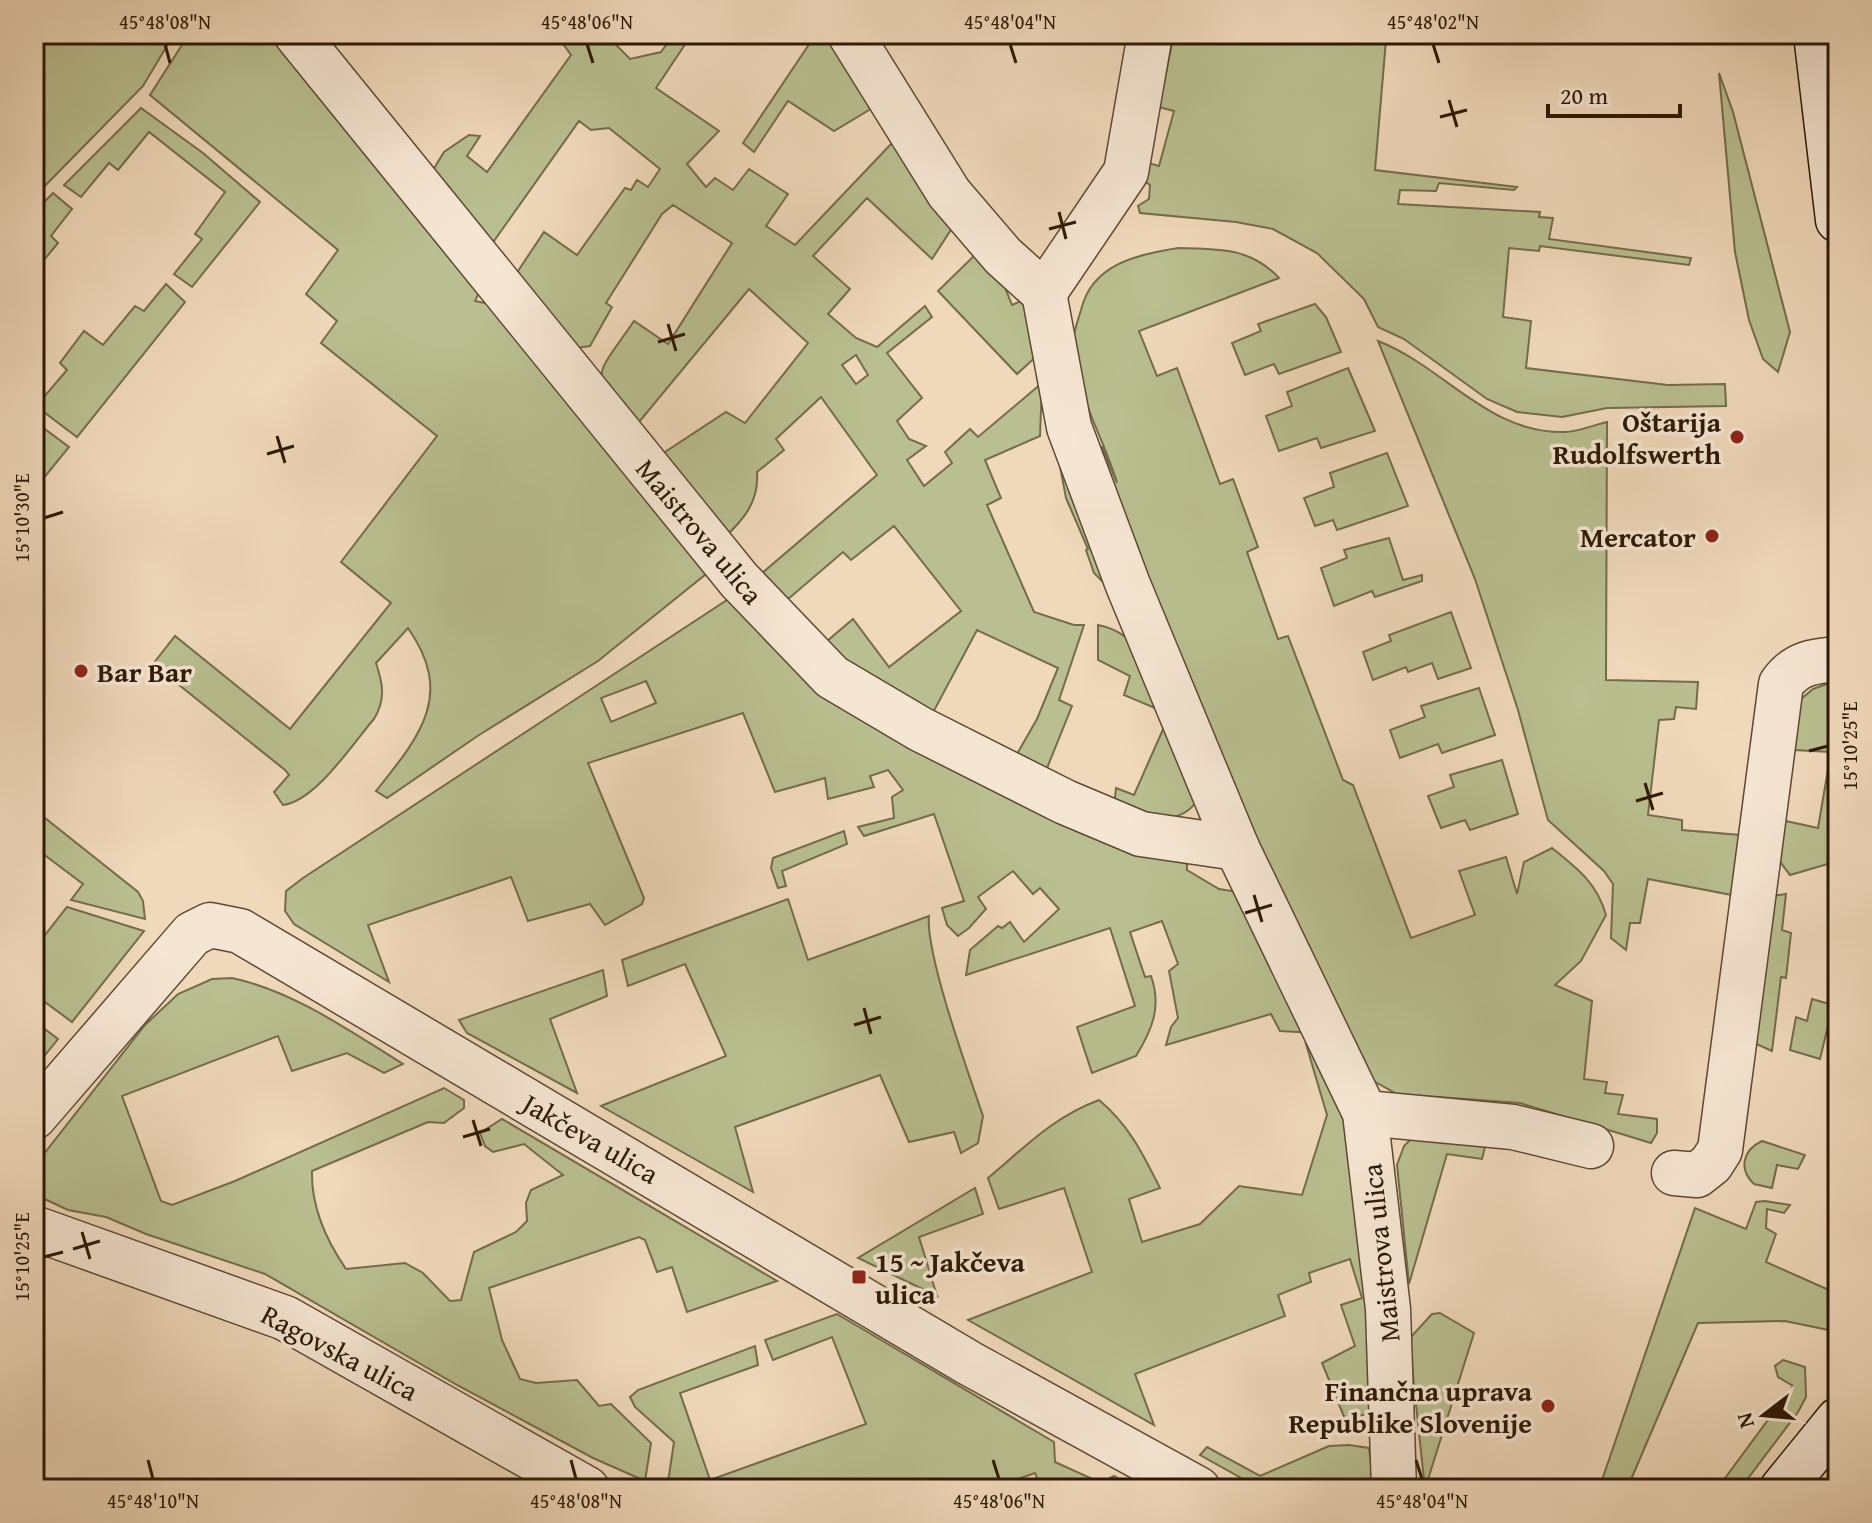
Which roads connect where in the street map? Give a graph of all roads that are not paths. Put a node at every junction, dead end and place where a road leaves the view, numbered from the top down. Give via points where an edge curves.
1 (296, 34) edge
2 (850, 34) edge
3 (1150, 34) edge
4 (1816, 34) edge
5 (1838, 220) edge
6 (1044, 293) junction
7 (1838, 659) edge
8 (1237, 848) junction
9 (1365, 1113) junction
10 (34, 1117) edge
11 (1591, 1146) dead end
12 (1674, 1173) dead end
13 (34, 1228) edge
14 (1838, 1420) edge
15 (587, 1489) edge
16 (1198, 1489) edge
17 (1394, 1489) edge
18 (1782, 1489) edge

1 - 8 street, Maistrova ulica via 739,580 832,677 920,729 1141,834
2 - 6 street via 949,193 1003,256
3 - 6 street via 1126,172
4 - 5 street
6 - 8 street, Maistrova ulica via 1069,427
7 - 12 street via 1809,662 1791,671 1781,684 1720,1150 1697,1175
8 - 9 street, Maistrova ulica
9 - 11 street via 1513,1127
9 - 17 street, Maistrova ulica via 1388,1309
10 - 16 street, Jakčeva ulica via 192,934 210,925 240,931 969,1363
13 - 15 street, Ragovska ulica via 285,1318
14 - 18 street

